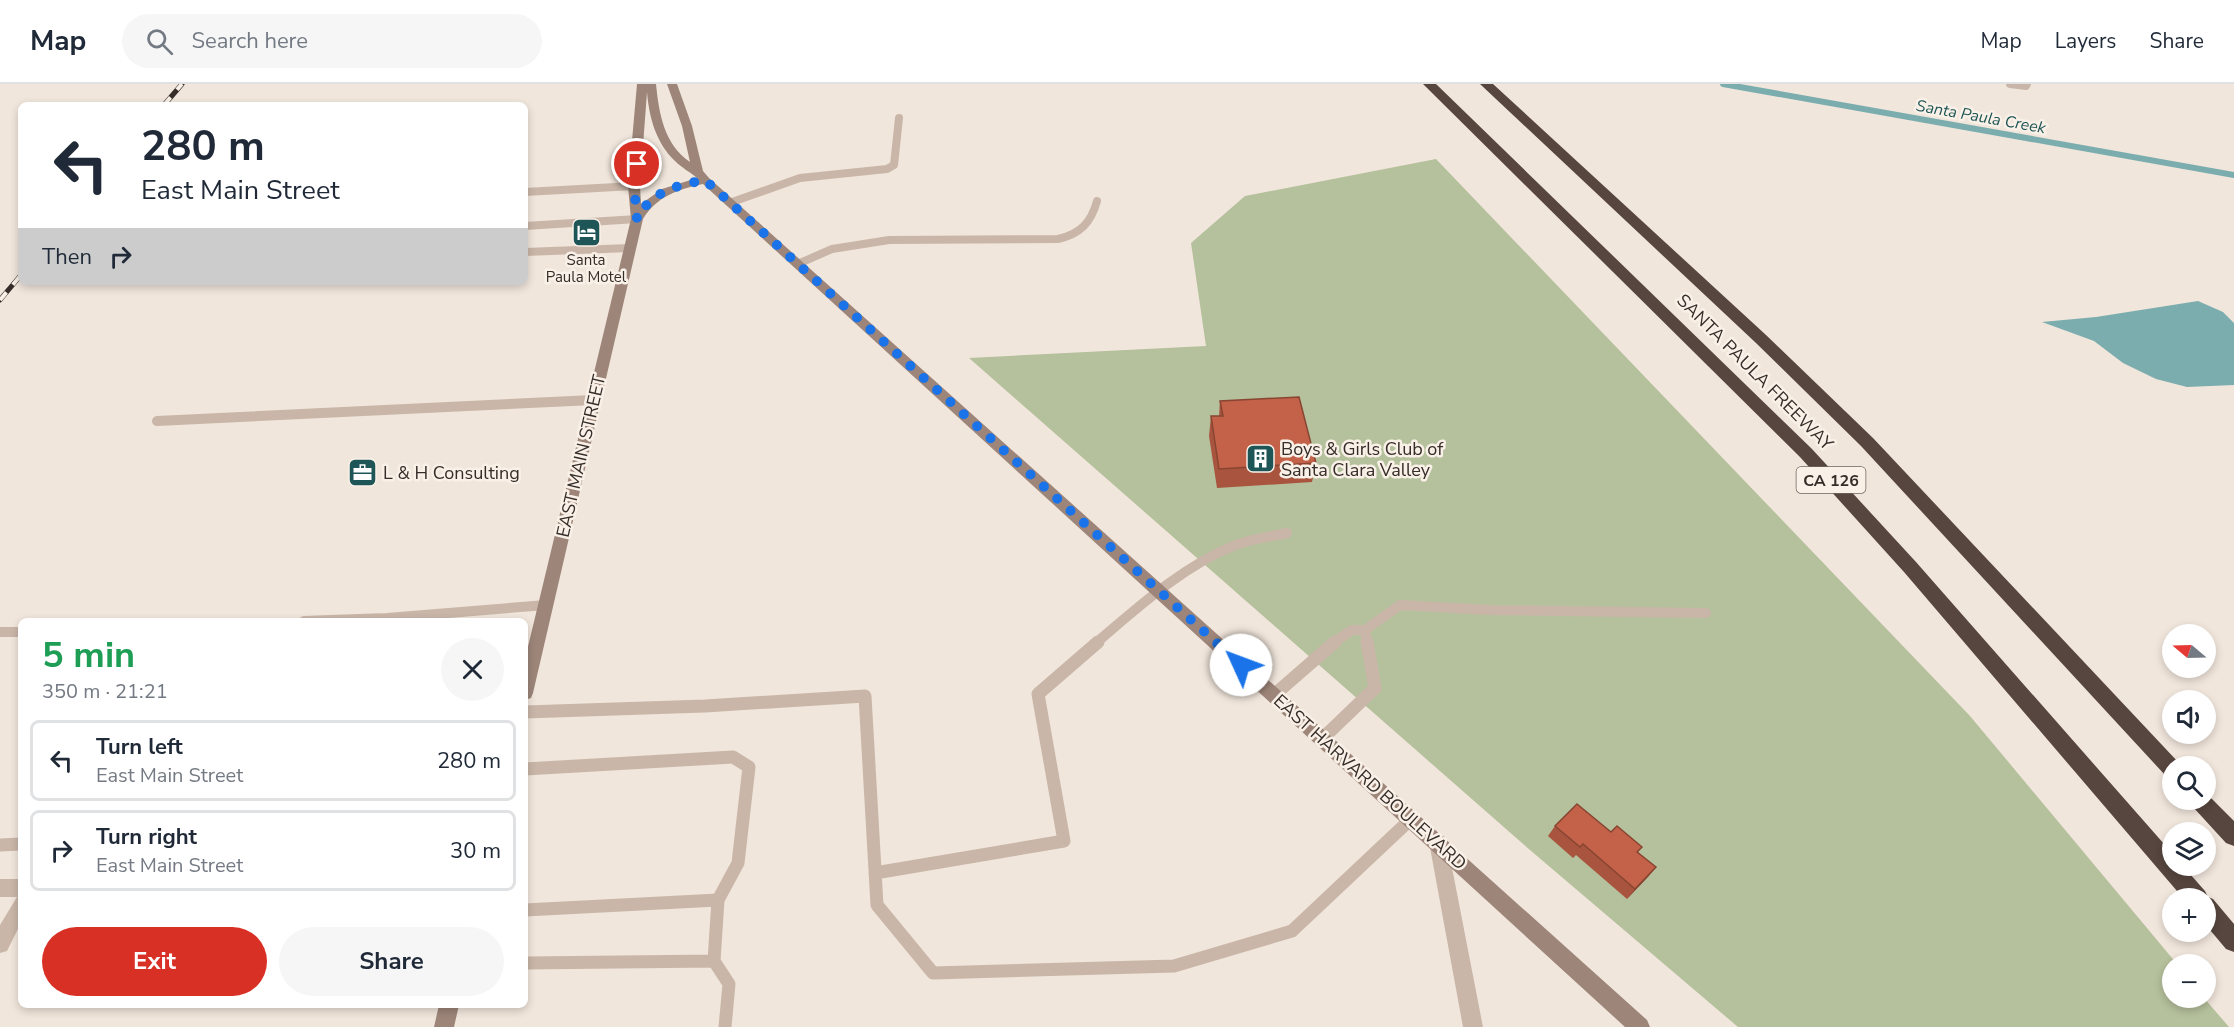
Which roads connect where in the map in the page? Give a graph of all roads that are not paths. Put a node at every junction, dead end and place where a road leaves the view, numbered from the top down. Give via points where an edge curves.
1 (642, 84) edge
2 (651, 84) edge
3 (672, 84) edge
4 (2010, 84) edge
5 (2027, 84) edge
6 (1487, 85) edge
7 (1432, 87) edge
8 (899, 118) dead end
9 (702, 175) junction
10 (634, 186) junction
11 (528, 192) edge
12 (1096, 201) dead end
13 (732, 202) junction
14 (637, 219) junction
15 (528, 226) edge
16 (630, 248) junction
17 (528, 252) edge
18 (800, 263) junction
19 (593, 399) junction
20 (157, 421) dead end
21 (1287, 533) dead end
22 (1160, 591) junction
23 (546, 605) junction
24 (1706, 613) dead end
25 (387, 618) edge
26 (1365, 630) junction
27 (0, 632) edge
28 (18, 632) edge
29 (528, 680) edge
30 (1274, 695) junction
31 (528, 712) edge
32 (1322, 739) junction
33 (2162, 758) edge
34 (528, 768) edge
35 (2209, 810) edge
36 (1412, 818) junction
37 (2234, 836) edge
38 (1438, 842) junction
39 (0, 844) edge
40 (18, 844) edge
41 (875, 873) junction
42 (0, 888) edge
43 (18, 888) edge
44 (2188, 888) edge
45 (718, 900) junction
46 (18, 910) edge
47 (528, 910) edge
48 (2216, 921) edge
49 (2234, 941) edge
50 (0, 944) edge
51 (714, 961) junction
52 (528, 963) edge
53 (448, 1008) edge
54 (444, 1027) edge
55 (725, 1027) edge
56 (1473, 1027) edge
57 (1640, 1027) edge

1 - 10 main road, EAST MAIN STREET
2 - 9 main road, EAST HARVARD BOULEVARD via 653,110 662,135 679,159
3 - 9 main road
4 - 5 lane
6 - 33 highway, SANTA PAULA FREEWAY / CA 126 via 1868,442
7 - 44 highway, SANTA PAULA FREEWAY / CA 126 via 1806,453
8 - 13 lane via 894,165 887,169 800,178
9 - 13 main road, EAST HARVARD BOULEVARD
9 - 14 main road, EAST MAIN STREET via 665,191 646,204
10 - 11 lane
10 - 14 main road, EAST MAIN STREET
12 - 18 lane via 1086,228 1058,239 889,240 832,249
13 - 18 main road, EAST HARVARD BOULEVARD
14 - 15 lane
14 - 16 main road, EAST MAIN STREET
16 - 17 lane
16 - 19 main road, EAST MAIN STREET
18 - 22 main road, EAST HARVARD BOULEVARD
19 - 20 lane
19 - 23 main road, EAST MAIN STREET
21 - 22 lane via 1226,549
22 - 30 main road, EAST HARVARD BOULEVARD
22 - 41 lane via 1038,694 1064,841
23 - 25 lane
23 - 29 main road, EAST MAIN STREET
24 - 26 lane via 1400,606
26 - 30 lane via 1352,630 1342,636
26 - 32 lane via 1375,688
27 - 28 lane
30 - 32 main road, EAST HARVARD BOULEVARD
31 - 41 lane via 865,696
32 - 36 main road, EAST HARVARD BOULEVARD
34 - 45 lane via 733,757 749,767 738,863
35 - 37 highway
36 - 38 main road, EAST HARVARD BOULEVARD
36 - 41 lane via 1293,931 1174,966 933,973 878,905
38 - 56 street
38 - 57 main road, EAST HARVARD BOULEVARD
39 - 40 lane
42 - 43 street
45 - 47 lane
45 - 51 lane
46 - 50 street
48 - 49 highway
51 - 52 lane
51 - 55 lane via 729,984
53 - 54 main road

